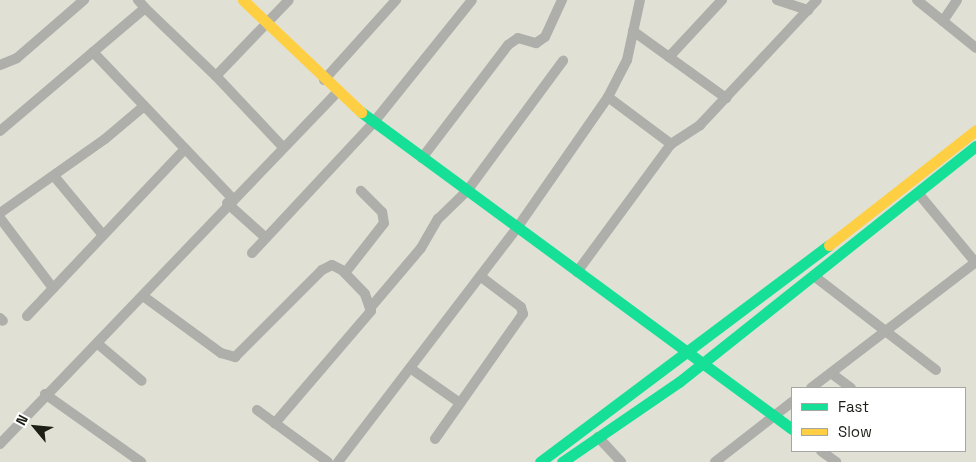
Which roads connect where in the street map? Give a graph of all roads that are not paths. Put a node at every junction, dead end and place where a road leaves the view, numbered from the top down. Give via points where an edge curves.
1 (84, 0) edge
2 (138, 0) edge
3 (243, 0) edge
4 (290, 0) edge
5 (396, 0) edge
6 (472, 0) edge
7 (562, 0) edge
8 (640, 0) edge
9 (722, 0) edge
10 (777, 0) edge
11 (817, 0) edge
12 (916, 0) edge
13 (957, 0) edge
14 (145, 8) junction
15 (808, 10) junction
16 (943, 21) junction
17 (265, 23) junction
18 (634, 31) junction
19 (976, 48) edge
20 (93, 52) junction
21 (669, 57) junction
22 (563, 61) dead end
23 (0, 65) edge
24 (216, 76) junction
25 (324, 80) junction
26 (337, 92) junction
27 (608, 97) junction
28 (726, 98) junction
29 (144, 106) junction
30 (374, 122) junction
31 (976, 130) edge
32 (0, 131) edge
33 (671, 144) junction
34 (976, 146) edge
35 (283, 147) junction
36 (185, 149) junction
37 (422, 158) junction
38 (54, 176) junction
39 (361, 191) dead end
40 (467, 191) junction
41 (918, 193) junction
42 (229, 201) junction
43 (0, 213) edge
44 (0, 218) edge
45 (517, 228) junction
46 (104, 235) junction
47 (266, 238) junction
48 (252, 253) dead end
49 (976, 263) edge
50 (577, 272) junction
51 (344, 273) junction
52 (480, 276) junction
53 (814, 276) junction
54 (53, 288) junction
55 (143, 296) junction
56 (371, 307) junction
57 (27, 316) dead end
58 (883, 332) junction
59 (98, 344) junction
60 (690, 353) junction
61 (703, 363) junction
62 (410, 368) junction
63 (936, 370) dead end
64 (831, 373) junction
65 (142, 381) dead end
66 (812, 387) edge
67 (850, 387) edge
68 (46, 394) junction
69 (460, 403) junction
70 (791, 403) edge
71 (257, 410) dead end
72 (774, 416) junction
73 (275, 423) junction
74 (791, 428) edge
75 (598, 437) junction
76 (435, 439) dead end
77 (0, 444) edge
78 (822, 452) edge
79 (722, 460) edge
80 (141, 462) edge
81 (328, 462) edge
82 (338, 462) edge
83 (540, 462) edge
84 (562, 462) edge
85 (621, 462) edge
86 (836, 462) edge

1 - 23 street via 17,58
2 - 14 street
3 - 17 main road
4 - 17 street
5 - 25 street
6 - 30 street
7 - 37 street via 545,37 536,43 518,38 508,45
8 - 18 street
9 - 21 street
10 - 15 street
11 - 15 street
12 - 16 street
13 - 16 street
14 - 20 street
14 - 24 street
15 - 28 street
16 - 19 street
17 - 24 street
17 - 25 main road
18 - 21 street
18 - 27 street via 627,60
20 - 29 street
20 - 32 street
21 - 28 street
22 - 40 street
24 - 35 street
25 - 26 main road
26 - 30 main road
26 - 35 street
27 - 33 street
27 - 45 street
28 - 33 street via 700,125
29 - 36 street
29 - 38 street
30 - 37 main road
30 - 47 street
31 - 60 main road
33 - 50 street
34 - 41 main road
35 - 42 street
36 - 42 street
36 - 46 street
37 - 40 main road
38 - 43 street
38 - 46 street
39 - 51 street via 382,212 384,223
40 - 45 main road
40 - 56 street via 438,219 421,248
41 - 49 street
41 - 53 main road
42 - 47 street
42 - 55 street
44 - 54 street
45 - 50 main road
45 - 52 street
46 - 54 street
47 - 48 street
49 - 58 street
50 - 60 main road
51 - 55 street via 332,265 322,270 235,357 221,353
51 - 56 street
52 - 62 street
52 - 69 street via 521,306 523,314
53 - 58 street
53 - 61 main road
54 - 57 street
55 - 59 street
56 - 73 street via 364,322
58 - 63 street
58 - 64 street
59 - 65 street
59 - 68 street
60 - 61 main road
60 - 83 main road
61 - 72 main road
61 - 75 main road
62 - 69 street
62 - 82 street
64 - 66 street
64 - 67 street
68 - 77 street
68 - 80 street
69 - 76 street
70 - 72 street
71 - 73 street
72 - 74 main road
72 - 79 street
73 - 81 street
75 - 84 main road
75 - 85 street
78 - 86 street

